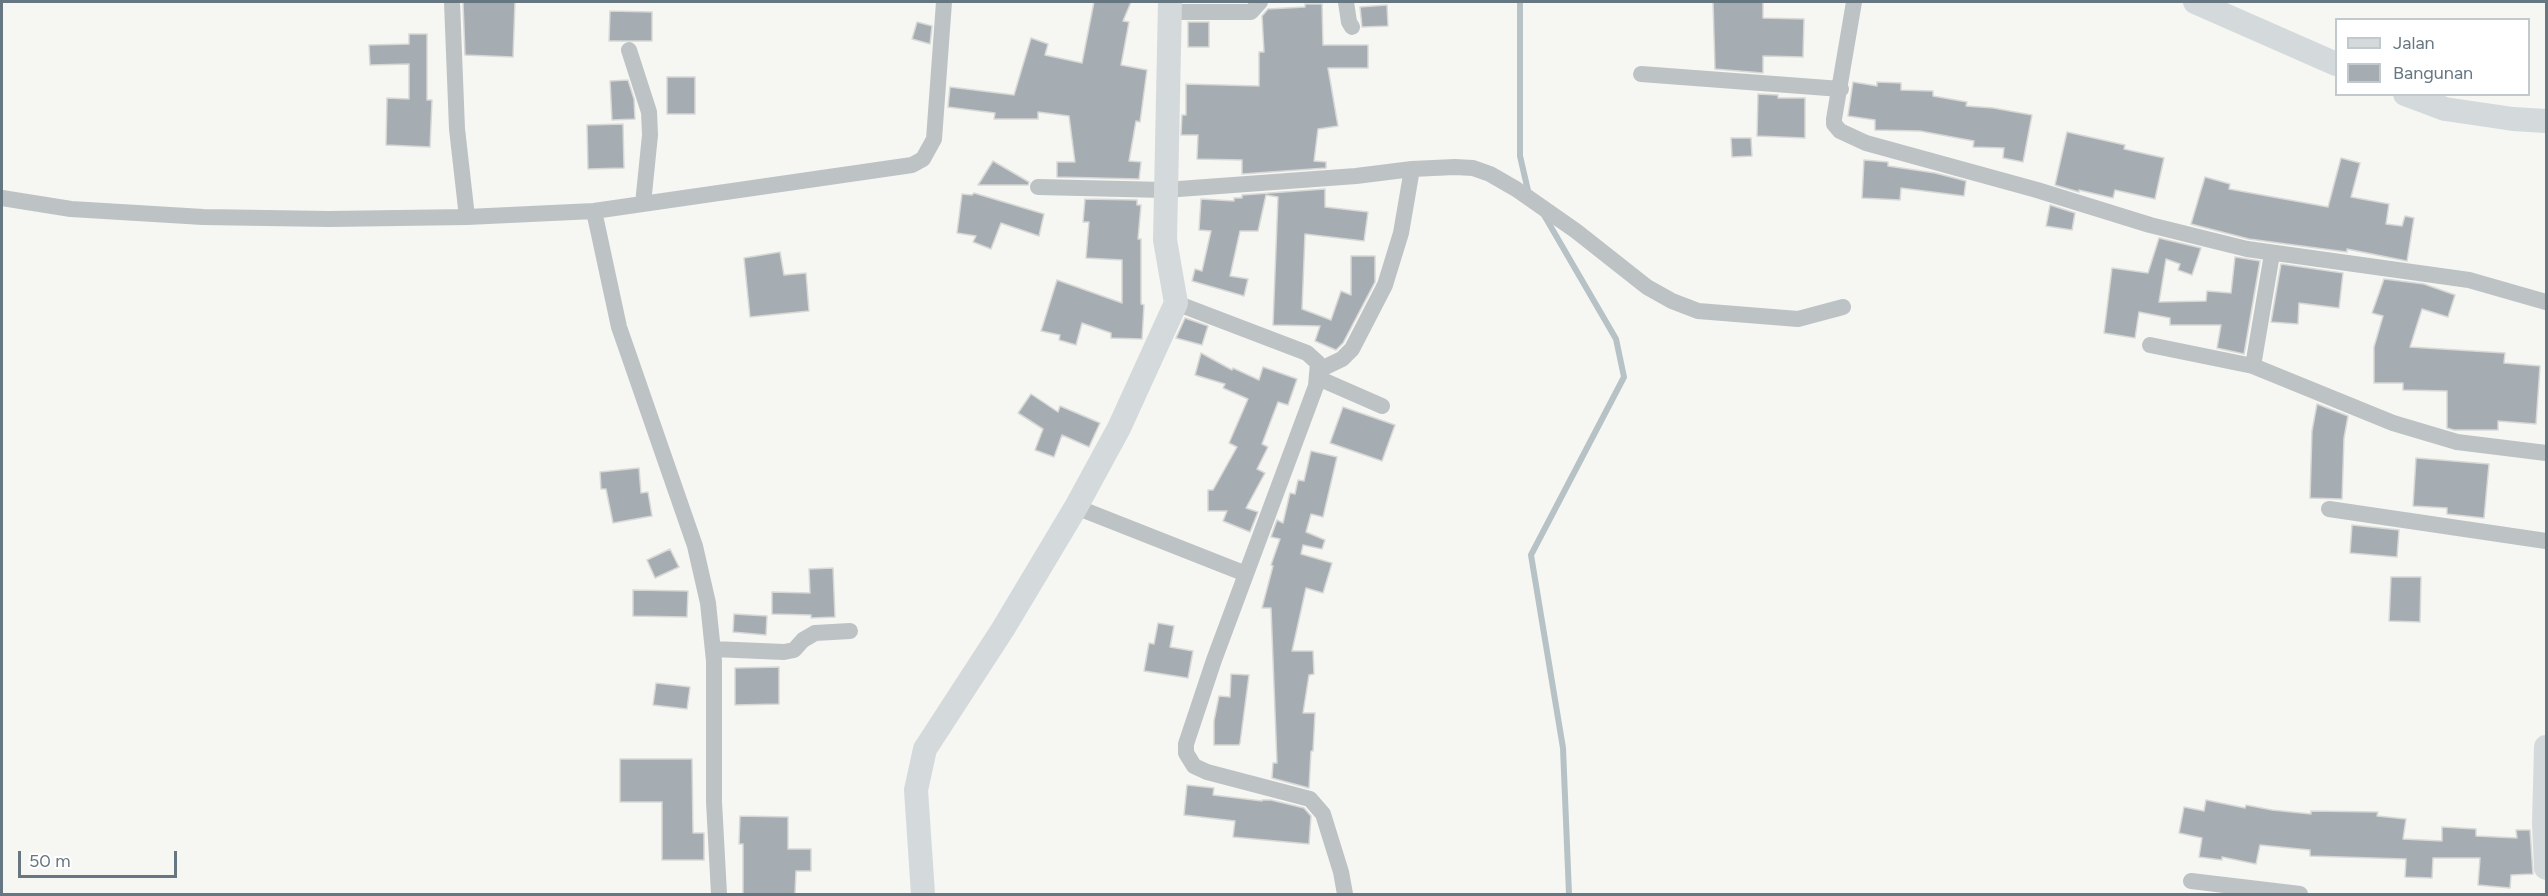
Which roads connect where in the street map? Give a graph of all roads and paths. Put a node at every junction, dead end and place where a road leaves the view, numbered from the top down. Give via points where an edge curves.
1 (452, 2) edge
2 (944, 2) edge
3 (1260, 2) edge
4 (1346, 2) edge
5 (1854, 2) edge
6 (2195, 2) edge
7 (1170, 7) edge
8 (1352, 27) dead end
9 (629, 50) dead end
10 (2335, 63) edge
11 (1641, 74) dead end
12 (1841, 89) junction
13 (2410, 96) edge
14 (2547, 121) edge
15 (1412, 170) junction
16 (1038, 187) dead end
17 (1165, 190) junction
18 (2, 198) edge
19 (643, 204) junction
20 (594, 211) junction
21 (467, 217) junction
22 (2272, 254) junction
23 (2547, 302) edge
24 (1176, 303) junction
25 (1844, 307) dead end
26 (2150, 345) dead end
27 (2253, 366) junction
28 (1318, 374) junction
29 (1382, 406) dead end
30 (2547, 453) edge
31 (1076, 507) junction
32 (2329, 509) dead end
33 (2547, 541) edge
34 (1246, 574) junction
35 (850, 631) dead end
36 (713, 649) junction
37 (2547, 747) edge
38 (2547, 868) edge
39 (2191, 881) dead end
40 (719, 894) edge
41 (923, 894) edge
42 (1345, 894) edge
43 (2300, 894) edge

1 - 21 street via 457,129
2 - 19 street via 934,140 923,159 882,170
3 - 7 street via 1251,12
4 - 8 street
5 - 12 street
6 - 10 street
7 - 17 street
9 - 19 street via 649,112
11 - 12 street
12 - 22 street via 1834,124 1866,143 2150,225
13 - 14 street via 2445,109
15 - 17 street
15 - 25 street via 1455,167 1490,174 1576,231 1647,287 1698,312 1798,319
15 - 28 street via 1401,233 1385,285 1352,349
16 - 17 street
17 - 24 street via 1165,240
18 - 21 street via 71,209 203,217
19 - 20 street
20 - 21 street
20 - 36 street via 619,327 695,546
22 - 23 street via 2469,280
22 - 27 street
24 - 28 street via 1307,353 1313,357
24 - 31 street via 1119,428
26 - 27 street
27 - 30 street via 2425,433 2457,442
28 - 29 street
28 - 34 street
31 - 34 street
31 - 41 street via 926,749 916,790
32 - 33 street
34 - 42 street via 1214,660 1186,753 1194,766 1207,772 1310,799 1323,814
35 - 36 street via 815,633 794,650 784,652
36 - 40 street
37 - 38 street
39 - 43 street

